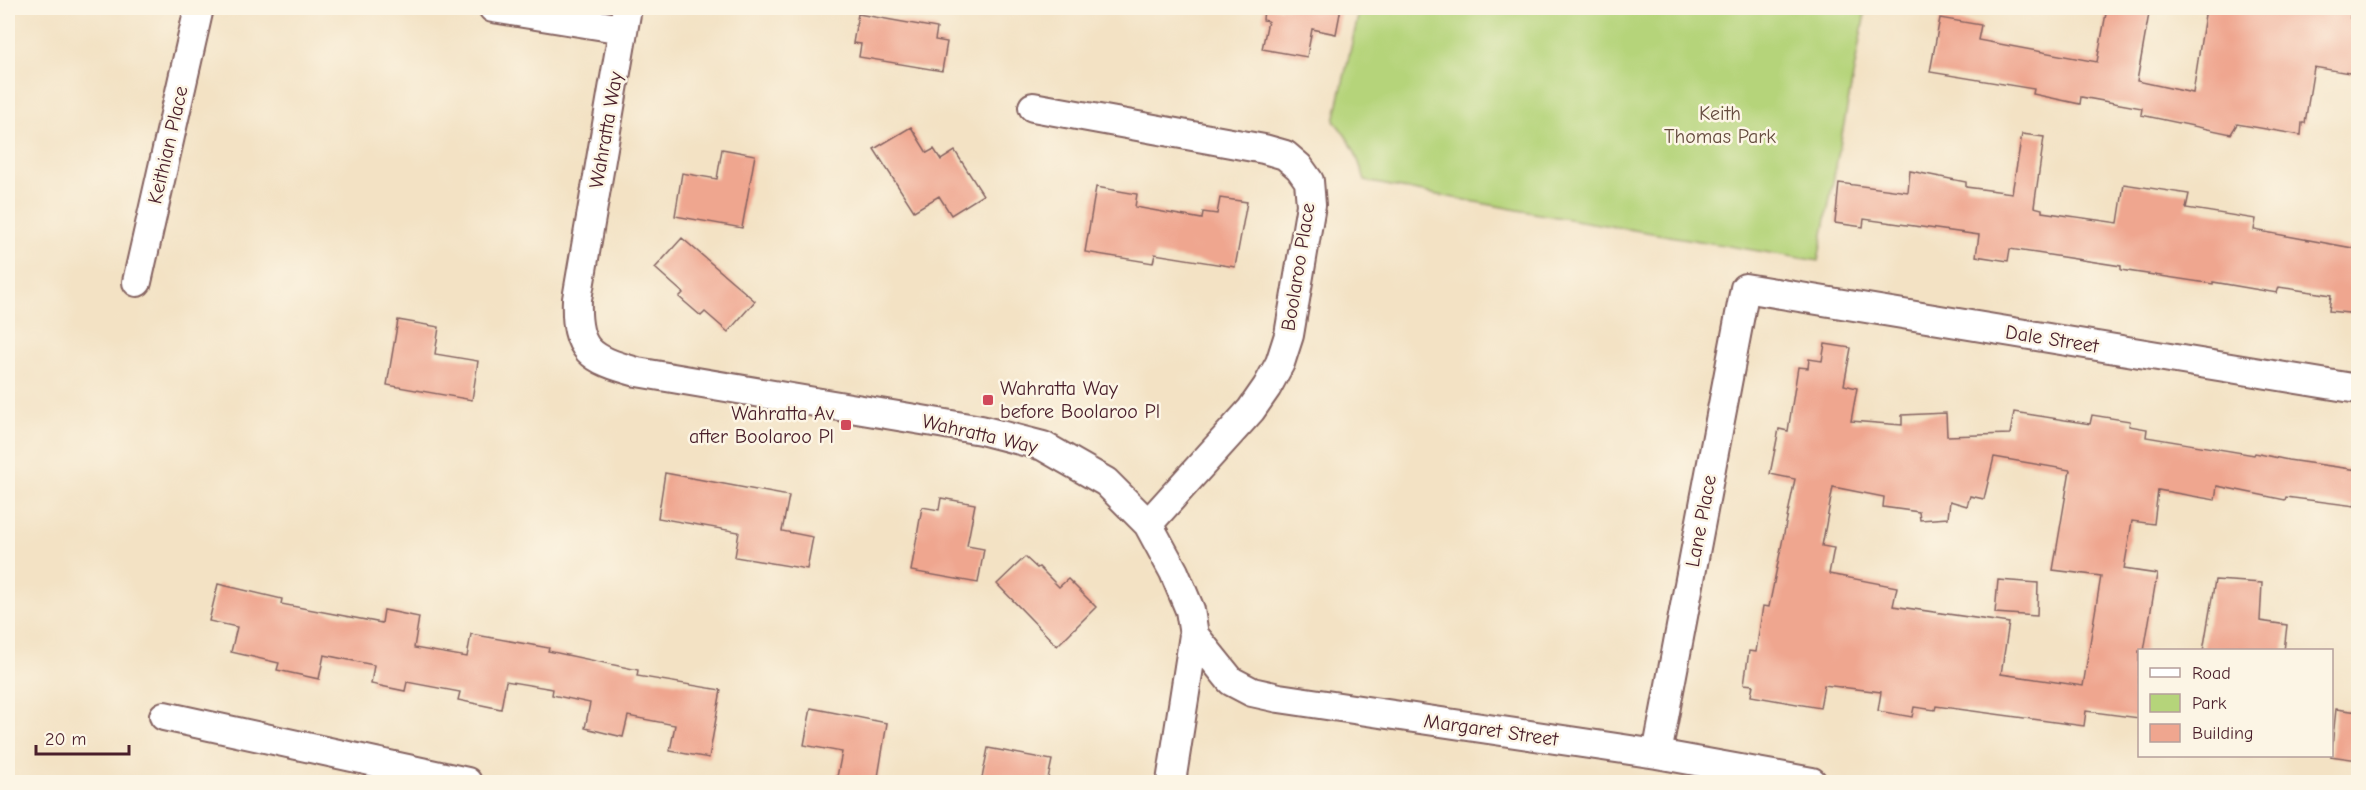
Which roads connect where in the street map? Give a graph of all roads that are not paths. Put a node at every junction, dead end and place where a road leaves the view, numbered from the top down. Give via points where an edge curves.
1 (199, 8) edge
2 (493, 8) edge
3 (625, 18) edge
4 (1033, 107) dead end
5 (137, 282) dead end
6 (1745, 288) joint
7 (2358, 389) edge
8 (1148, 524) junction
9 (1194, 635) junction
10 (164, 716) dead end
11 (1657, 754) junction
12 (467, 783) edge
13 (1171, 783) edge
14 (1812, 783) edge

1 - 5 street, Keithian Place
2 - 3 street
3 - 8 street, Wahratta Way via 576,299 576,325 586,349 609,365 638,372 981,430 1043,447 1106,482
4 - 8 street, Boolaroo Place via 1264,149 1286,155 1309,181 1311,206 1289,334 1280,363 1251,410
6 - 7 street, Dale Street
6 - 11 street, Lane Place
8 - 9 street, Wahratta Way via 1190,610
9 - 11 street, Margaret Street via 1231,681 1252,692
9 - 13 street, Wahratta Way
10 - 12 street
11 - 14 street, Margaret Street

